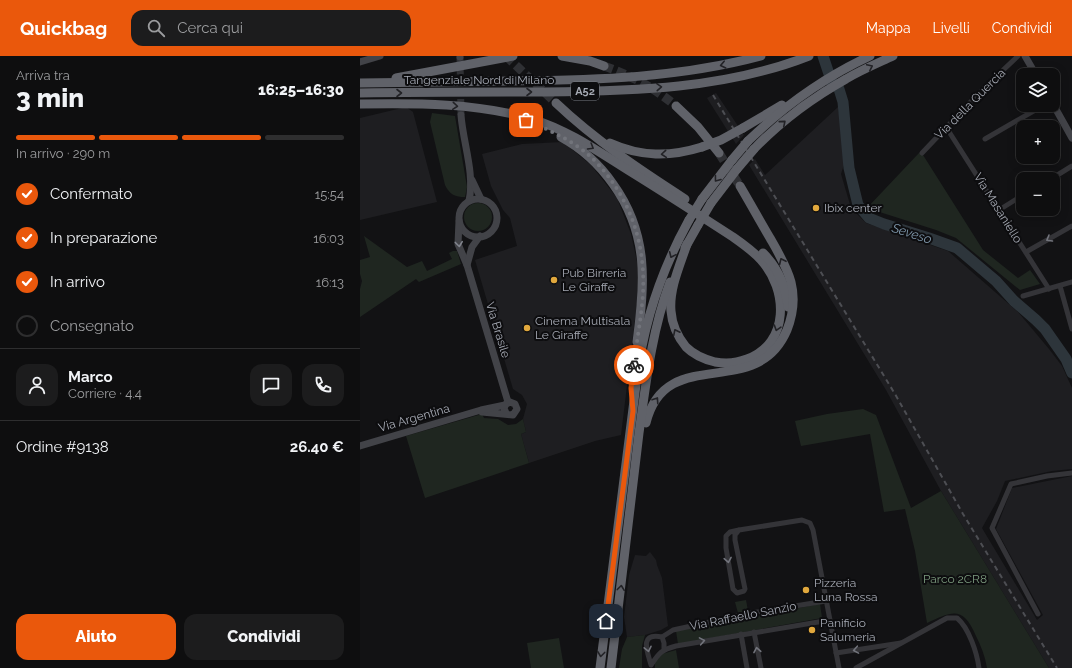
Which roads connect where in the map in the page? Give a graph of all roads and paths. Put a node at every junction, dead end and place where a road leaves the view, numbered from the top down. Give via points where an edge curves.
1 (380, 56) edge
2 (513, 56) edge
3 (562, 56) edge
4 (761, 56) edge
5 (870, 56) edge
6 (893, 56) edge
7 (1018, 56) edge
8 (1025, 56) edge
9 (808, 57) edge
10 (360, 62) edge
11 (604, 66) tunnel mouth
12 (1032, 68) edge
13 (360, 83) edge
14 (375, 83) junction
15 (360, 93) edge
16 (804, 94) junction
17 (556, 103) tunnel mouth
18 (360, 104) edge
19 (676, 106) tunnel mouth
20 (1032, 112) edge
21 (1057, 112) edge
22 (461, 115) tunnel mouth
23 (517, 116) junction
24 (946, 127) junction
25 (588, 131) junction
26 (1072, 138) edge
27 (985, 139) dead end
28 (719, 153) tunnel mouth
29 (922, 153) dead end
30 (1072, 166) edge
31 (1060, 173) edge
32 (471, 178) junction
33 (740, 186) tunnel mouth
34 (481, 199) junction
35 (1016, 199) edge
36 (469, 201) junction
37 (999, 210) junction
38 (459, 220) junction
39 (1072, 226) edge
40 (480, 236) junction
41 (687, 244) junction
42 (1026, 252) junction
43 (467, 265) junction
44 (1072, 282) edge
45 (1060, 286) junction
46 (1050, 289) junction
47 (1023, 296) dead end
48 (1072, 329) edge
49 (783, 338) junction
50 (506, 404) junction
51 (633, 411) junction
52 (474, 412) junction
53 (506, 413) junction
54 (360, 446) edge
55 (635, 463) junction
56 (1072, 473) edge
57 (739, 530) junction
58 (826, 600) junction
59 (1038, 614) dead end
60 (830, 620) junction
61 (754, 632) junction
62 (741, 634) junction
63 (662, 637) junction
64 (904, 642) junction
65 (664, 649) junction
66 (836, 654) junction
67 (651, 667) edge
68 (600, 668) edge
69 (611, 668) edge
70 (747, 668) edge
71 (761, 668) edge
72 (839, 668) edge
73 (856, 668) edge
74 (979, 668) edge

1 - 10 street
2 - 14 highway
3 - 11 highway
4 -> 14 highway, Tangenziale Nord di Milano / A52 via 684,72 633,77
5 - 16 highway
41 -> 6 highway, bridge via 711,203 737,169 754,149 789,117 847,78
7 - 24 street, Via della Quercia
8 - 12 street
15 -> 9 highway, Tangenziale Nord di Milano / A52 via 587,91 685,86 754,74
13 - 14 highway, Tangenziale Nord di Milano / A52
16 -> 25 highway, bridge via 721,140 669,154 640,153 623,149
16 -> 51 highway, bridge via 748,141 702,199 689,220 664,271 648,316
17 - 25 highway
18 -> 23 highway via 438,105
19 - 28 highway via 698,126
20 - 27 street
21 - 26 street
22 - 32 street
23 -> 41 highway via 556,128 584,142 733,237 762,261 777,286 781,308 780,320 775,334 766,347 754,356 739,362 722,364 705,360 692,353 680,340 673,327 671,310 675,279
23 - 51 highway via 567,140 596,162 632,215 640,246 643,281 631,380
24 - 29 street, Via della Quercia
24 - 37 street, Via Masaniello
25 - 49 highway via 648,175 737,232 766,257 776,270 786,294 788,309
30 - 31 street
32 - 34 street
32 - 36 street
49 -> 33 highway via 792,310 793,294 790,281 779,255
34 - 36 street
34 - 40 street via 493,207 496,217 495,224 488,234
35 - 37 street
36 - 38 street via 462,208
37 - 42 street, Via Masaniello
38 - 40 street via 466,232
38 -> 43 street, Via Brasile via 458,244
39 -> 42 street
40 - 43 street via 472,247
41 - 55 highway via 662,305 649,366
42 - 46 street, Via Masaniello
43 - 50 street, Via Brasile
44 - 45 street
45 - 46 street
45 - 48 street
46 - 47 street
55 -> 49 highway via 648,413 662,391 685,378 740,370 757,364 771,354
50 - 52 street, Via Argentina
50 - 53 street
50 - 53 street via 514,403 517,409 513,415
51 -> 68 highway
52 - 53 street, Via Argentina
52 - 54 street, Via Argentina
69 -> 55 highway
56 - 59 street via 1011,484 992,528
57 -> 57 street via 726,536 733,589 737,593 745,589 735,540
57 - 58 street via 802,520 810,523
58 - 60 street
58 - 63 street, Via Raffaello Sanzio via 673,630
60 - 61 street, Via Raffaello Sanzio
60 - 66 street
61 - 62 street, Via Raffaello Sanzio
71 -> 61 street
65 -> 62 street, Via Raffaello Sanzio
62 - 70 street
63 - 65 street
63 -> 67 street, Via Raffaello Sanzio via 649,638 646,642
64 -> 66 street
64 - 73 street
64 - 74 street via 947,618 957,618 966,628 978,657
65 - 67 street
66 - 72 street

